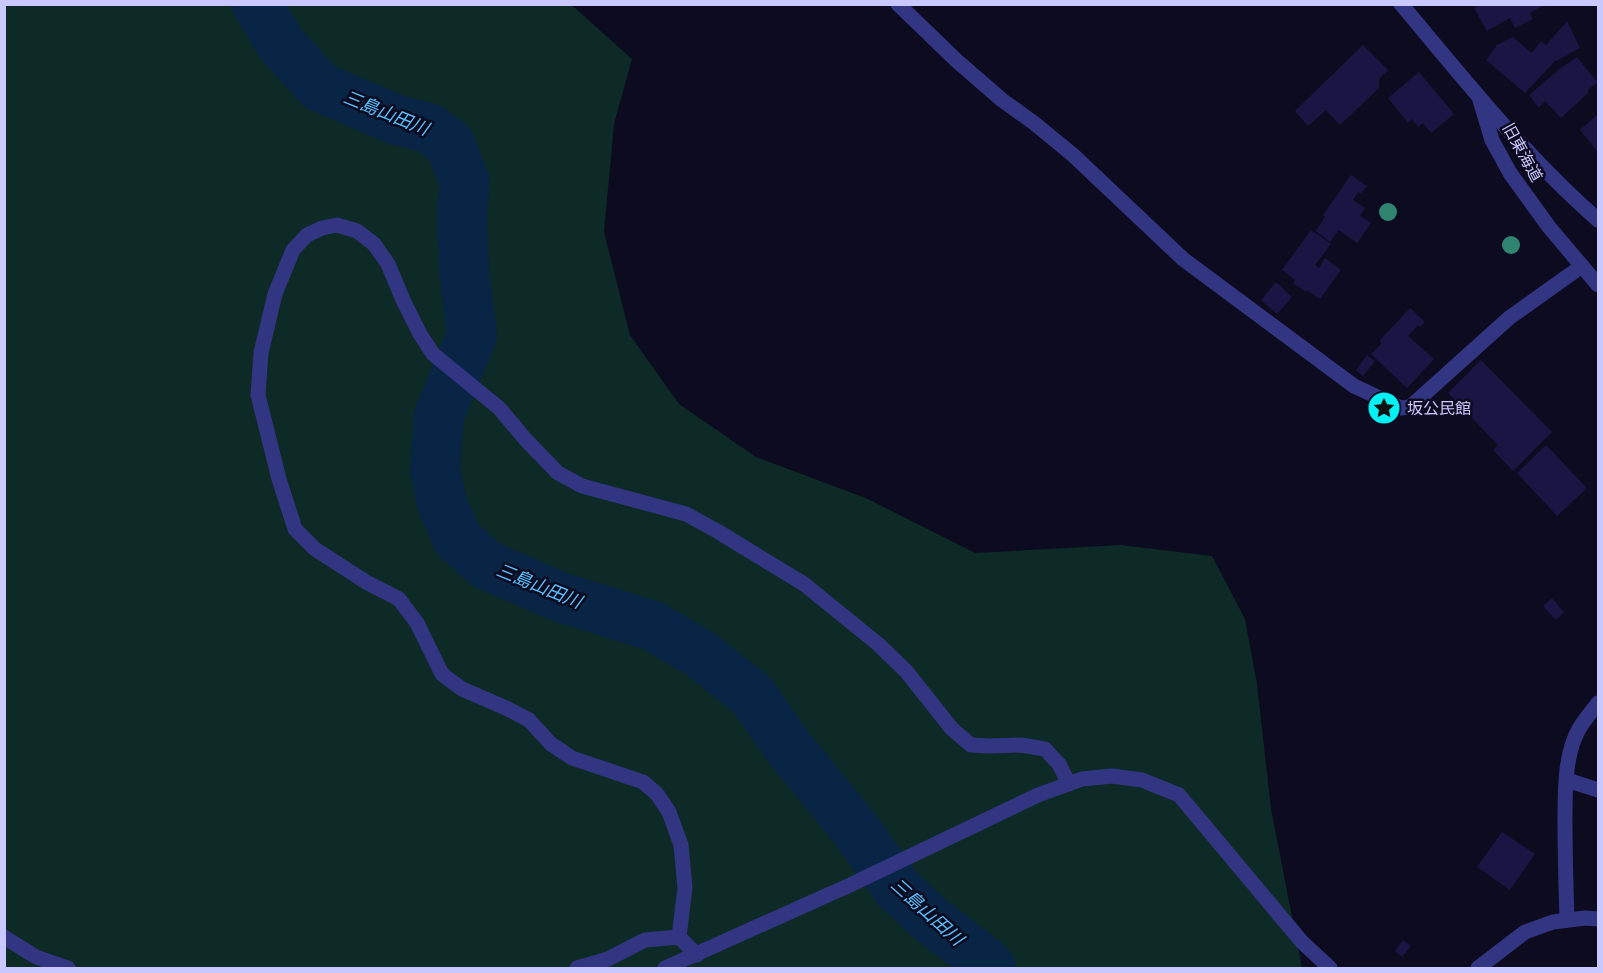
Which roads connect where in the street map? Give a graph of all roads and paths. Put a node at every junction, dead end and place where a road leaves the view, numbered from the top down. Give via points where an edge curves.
1 (898, 4) edge
2 (1401, 4) edge
3 (1479, 97) junction
4 (1599, 220) edge
5 (1582, 266) junction
6 (1599, 285) edge
7 (1599, 703) edge
8 (1567, 780) junction
9 (1069, 784) junction
10 (1599, 790) edge
11 (1599, 919) edge
12 (1567, 920) junction
13 (4, 937) edge
14 (680, 937) junction
15 (697, 955) junction
16 (68, 969) edge
17 (577, 969) edge
18 (665, 969) edge
19 (1330, 969) edge
20 (1478, 969) edge

1 - 5 street via 1002,100 1073,155 1183,258 1354,386 1401,408 1410,407 1509,318
2 - 3 street, 旧東海道
3 - 4 street via 1565,191
3 - 5 street, 旧東海道 via 1492,140 1510,173
5 - 6 street, 旧東海道
7 - 8 street via 1576,736
8 - 10 street
8 - 12 street
9 - 14 street via 1059,764 1045,749 971,745 952,729 878,644 804,584 717,531 686,514 582,486 558,473 499,408 433,354 374,244 357,231 337,225 307,235 293,250 275,294 261,353 258,395 295,529 315,549 399,599 417,623 442,674 462,689 529,720 551,744 572,758 643,782 657,794 669,812 681,845 685,888
9 - 15 street
9 - 19 street via 1112,776 1142,780 1179,795 1302,942
11 - 12 street
12 - 20 street via 1526,932
13 - 16 street via 36,957
14 - 15 street
14 - 17 street via 645,940
15 - 18 street

